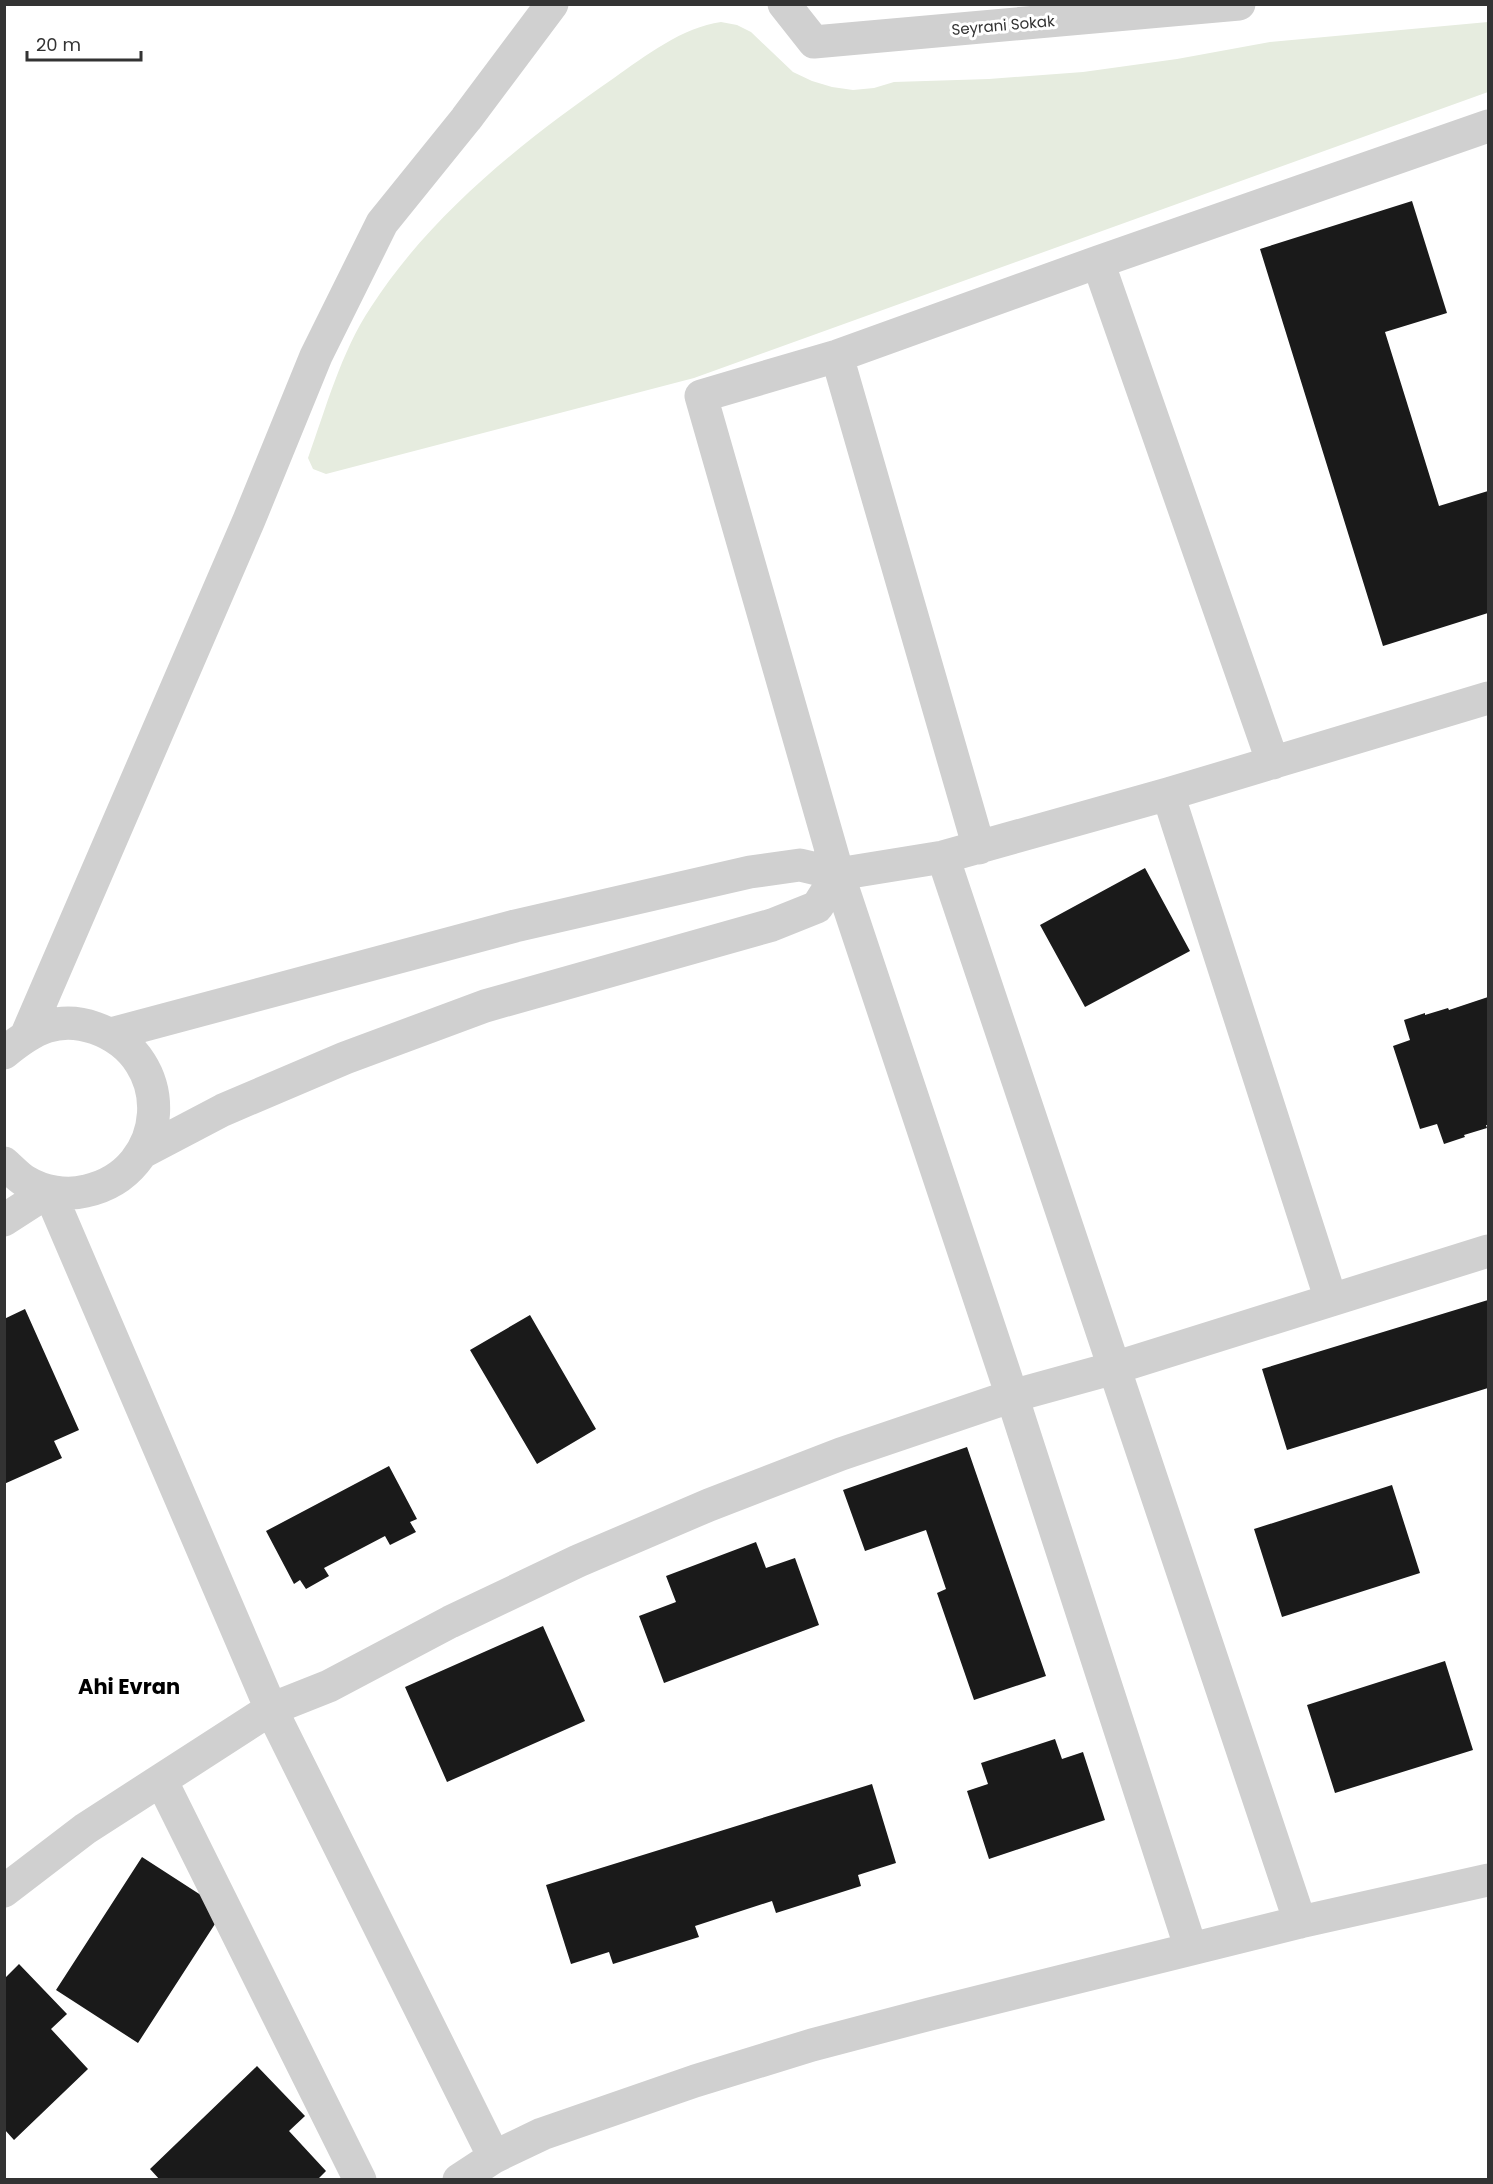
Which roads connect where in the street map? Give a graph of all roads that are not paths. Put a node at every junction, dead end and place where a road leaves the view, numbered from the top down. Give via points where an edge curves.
1 (552, 4) edge
2 (784, 4) edge
3 (1226, 5) edge
4 (1488, 126) edge
5 (1098, 262) junction
6 (837, 356) junction
7 (1488, 698) edge
8 (1273, 763) junction
9 (1168, 794) junction
10 (979, 848) junction
11 (943, 856) junction
12 (838, 874) junction
13 (111, 1034) junction
14 (16, 1043) edge
15 (143, 1152) junction
16 (4, 1163) edge
17 (49, 1191) junction
18 (4, 1220) edge
19 (1488, 1251) edge
20 (1331, 1300) junction
21 (1114, 1368) junction
22 (1012, 1396) junction
23 (271, 1709) junction
24 (161, 1780) junction
25 (1488, 1880) edge
26 (4, 1891) edge
27 (1300, 1922) junction
28 (1191, 1949) junction
29 (494, 2157) junction
30 (360, 2180) edge
31 (459, 2180) edge

1 - 14 street via 382,223 316,356 245,531
2 - 3 street, Seyrani Sokak via 814,42
4 - 5 street
5 - 6 street
5 - 8 street
6 - 10 street
6 - 12 street via 701,396
7 - 8 street
8 - 9 street
9 - 10 street
9 - 20 street
10 - 11 street
11 - 12 street
11 - 21 street
12 - 13 street via 800,866 750,872 515,926
12 - 15 street via 817,908 772,925 485,1006 345,1058 223,1110
12 - 22 street
13 - 14 street via 83,1024 54,1024
13 - 15 street via 132,1050 147,1073 154,1100 153,1127
15 - 17 street via 126,1173 102,1188 76,1194
16 - 17 street via 24,1181
17 - 18 street
17 - 23 street
19 - 20 street
20 - 21 street
21 - 22 street
21 - 27 street
22 - 23 street via 841,1454 709,1505 579,1561 450,1622 329,1686
22 - 28 street
23 - 24 street
23 - 29 street
24 - 26 street via 85,1829
24 - 30 street
25 - 27 street
27 - 28 street
28 - 29 street via 801,2048 618,2107 542,2134
29 - 31 street

